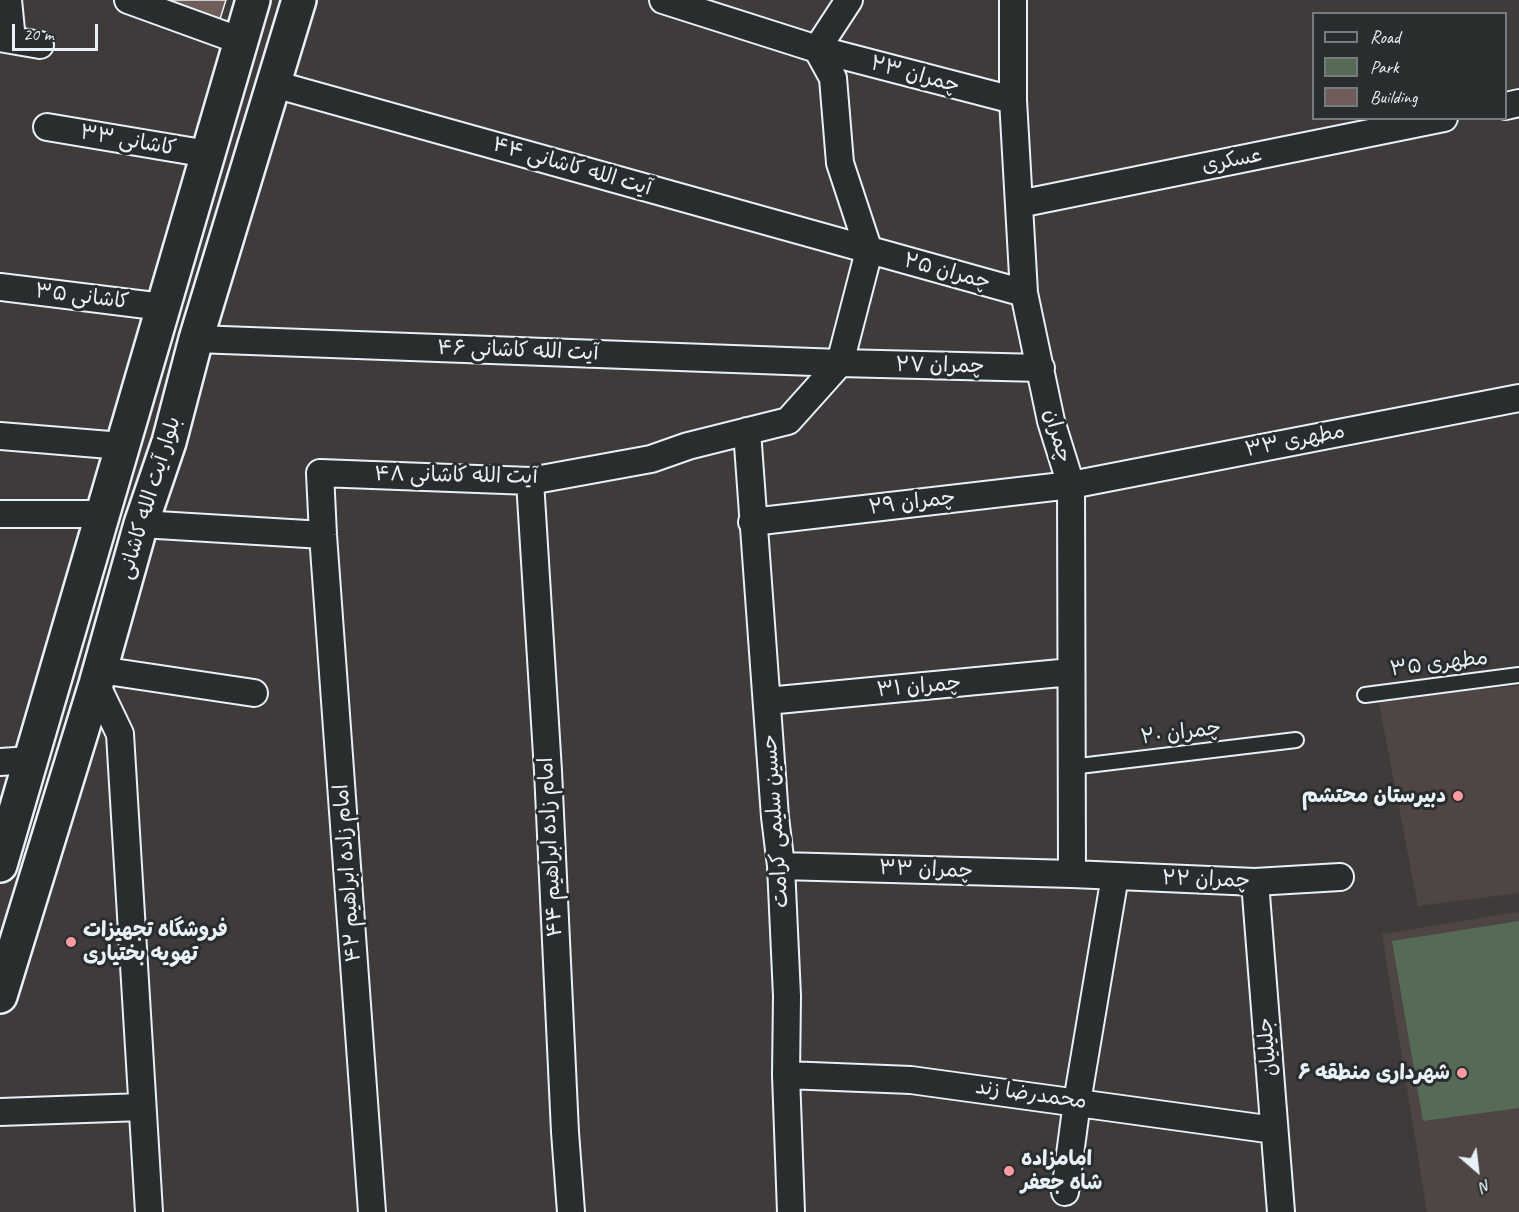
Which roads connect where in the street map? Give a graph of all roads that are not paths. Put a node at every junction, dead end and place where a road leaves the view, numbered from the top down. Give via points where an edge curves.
1 (8, 0) edge
2 (128, 0) edge
3 (253, 0) edge
4 (299, 0) edge
5 (663, 0) edge
6 (849, 0) edge
7 (1013, 0) edge
8 (6, 39) edge
9 (241, 41) junction
10 (40, 45) dead end
11 (816, 49) junction
12 (274, 84) junction
13 (1013, 100) junction
14 (1434, 120) edge
15 (47, 127) dead end
16 (208, 154) junction
17 (1019, 204) junction
18 (869, 251) junction
19 (0, 287) edge
20 (1024, 293) junction
21 (163, 307) junction
22 (196, 339) junction
23 (840, 363) junction
24 (1041, 368) junction
25 (1519, 398) edge
26 (747, 431) junction
27 (0, 436) edge
28 (122, 446) junction
29 (530, 481) junction
30 (1071, 485) junction
31 (0, 514) edge
32 (103, 514) junction
33 (752, 522) junction
34 (141, 524) junction
35 (323, 535) junction
36 (1071, 672) junction
37 (1519, 675) edge
38 (98, 677) junction
39 (254, 693) dead end
40 (1365, 695) dead end
41 (767, 701) junction
42 (1296, 740) dead end
43 (15, 761) edge
44 (1071, 767) junction
45 (0, 865) edge
46 (781, 866) junction
47 (1072, 874) junction
48 (1114, 876) junction
49 (1340, 877) dead end
50 (1255, 882) junction
51 (0, 996) edge
52 (786, 1075) junction
53 (1077, 1102) junction
54 (142, 1107) junction
55 (0, 1112) edge
56 (1274, 1130) junction
57 (1065, 1191) dead end
58 (148, 1212) edge
59 (372, 1212) edge
60 (571, 1212) edge
61 (791, 1212) edge
62 (1281, 1212) edge

1 - 8 street
2 - 9 street
3 - 9 main road, بلوار آیت الله کاشانی
4 - 12 main road, بلوار آیت الله کاشانی
5 - 11 street, چمران ۲۳
6 - 11 street
7 - 13 street, چمران
8 - 10 street
9 - 16 main road, بلوار آیت الله کاشانی
11 - 13 street, چمران ۲۳
11 - 18 street via 833,78 840,163
12 - 18 street, آیت الله کاشانی ۴۴
12 - 22 main road, بلوار آیت الله کاشانی
13 - 17 street, چمران
14 - 17 street, عسکری
15 - 16 street, کاشانی ۳۳
16 - 21 main road, بلوار آیت الله کاشانی
17 - 20 street, چمران
18 - 20 street, چمران ۲۵
18 - 23 street
19 - 21 street, کاشانی ۳۵
20 - 24 street, چمران
21 - 28 main road, بلوار آیت الله کاشانی
22 - 23 street, آیت الله کاشانی ۴۶
22 - 34 main road, بلوار آیت الله کاشانی via 169,442
23 - 24 street, چمران ۲۷
23 - 26 street, آیت الله کاشانی ۴۸ via 788,421
24 - 30 street, چمران via 1051,421
25 - 30 street, مطهری ۳۳
26 - 29 street, آیت الله کاشانی ۴۸ via 651,459
26 - 33 street, حسین سلیمی کرامت
27 - 28 street
28 - 32 main road, بلوار آیت الله کاشانی
29 - 35 street, آیت الله کاشانی ۴۸ via 320,473
29 - 60 street, امام زاده ابراهیم ۴۴
30 - 33 street, چمران ۲۹
30 - 36 street, چمران
31 - 32 street
32 - 34 main road
32 - 43 main road, بلوار آیت الله کاشانی
33 - 41 street, حسین سلیمی کرامت
34 - 35 street
34 - 38 main road, بلوار آیت الله کاشانی
35 - 59 street, امام زاده ابراهیم ۴۲
36 - 41 street, چمران ۳۱
36 - 44 street, چمران
37 - 40 lane, مطهری ۳۵
38 - 39 street
38 - 51 main road, بلوار آیت الله کاشانی
38 - 54 street via 120,734
41 - 46 street, حسین سلیمی کرامت
42 - 44 lane, چمران ۲۰
43 - 45 main road, بلوار آیت الله کاشانی
44 - 47 street, چمران
46 - 47 street, چمران ۳۳
46 - 52 street, حسین سلیمی کرامت
47 - 48 street, چمران ۲۲
48 - 50 street, چمران ۲۲
48 - 53 street
49 - 50 street, چمران ۲۲
50 - 56 street, جلیلیان
52 - 53 street, محمدرضا زند via 911,1080
52 - 61 street, حسین سلیمی کرامت
53 - 56 street, محمدرضا زند
53 - 57 street
54 - 55 street
54 - 58 street
56 - 62 street, جلیلیان

